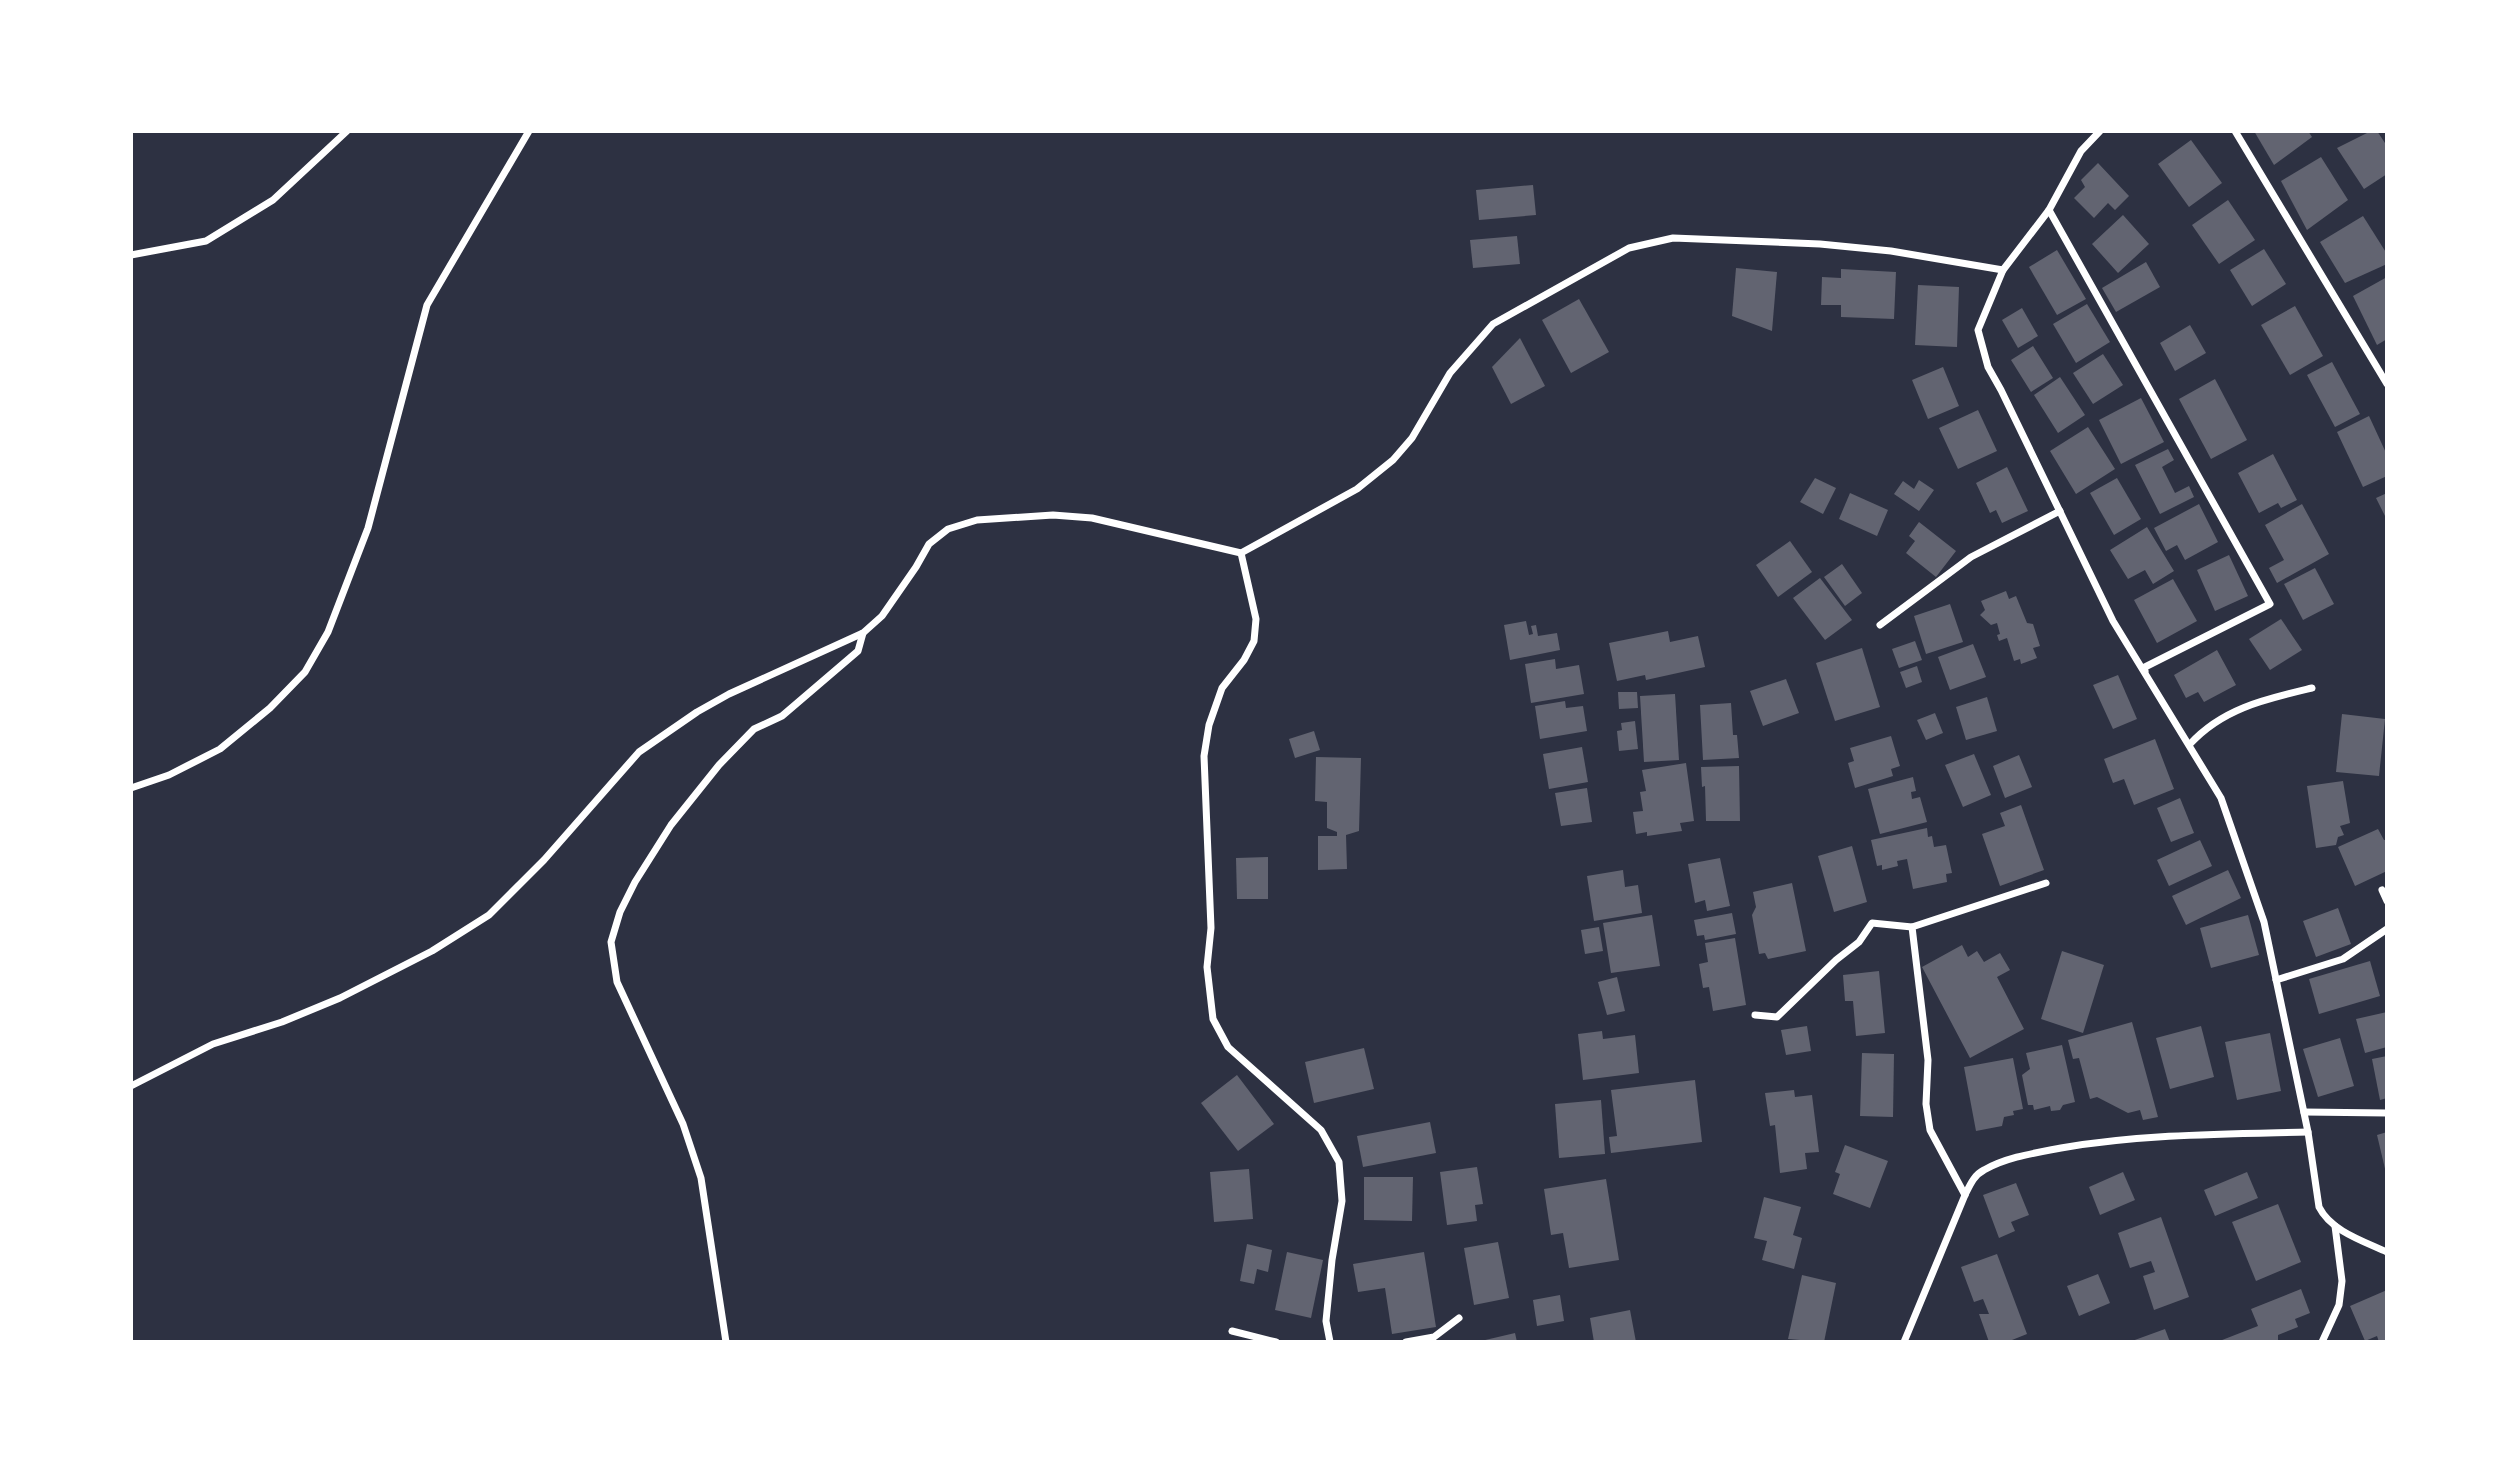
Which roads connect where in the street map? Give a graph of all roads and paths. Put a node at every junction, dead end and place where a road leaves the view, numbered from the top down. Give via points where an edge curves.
1 (347, 131) edge
2 (529, 131) edge
3 (2100, 131) edge
4 (2235, 131) edge
5 (2049, 210) junction
6 (131, 255) edge
7 (2003, 270) junction
8 (2387, 384) edge
9 (2060, 511) junction
10 (1241, 553) junction
11 (1880, 625) dead end
12 (863, 633) junction
13 (2143, 668) junction
14 (2312, 688) dead end
15 (2190, 744) junction
16 (131, 789) edge
17 (2046, 883) dead end
18 (2382, 890) dead end
19 (2387, 901) edge
20 (1912, 927) junction
21 (2387, 929) edge
22 (2276, 980) junction
23 (1755, 1015) dead end
24 (131, 1086) edge
25 (2304, 1112) junction
26 (2387, 1113) edge
27 (2308, 1132) junction
28 (1965, 1195) junction
29 (2335, 1226) junction
30 (2387, 1252) edge
31 (1459, 1318) dead end
32 (1232, 1331) dead end
33 (726, 1342) edge
34 (1276, 1342) edge
35 (1330, 1342) edge
36 (1406, 1342) edge
37 (1904, 1342) edge
38 (2322, 1342) edge

1 - 6 street via 273,200 206,241
2 - 16 street via 426,304 368,528 328,632 305,672 220,749
3 - 5 street via 2081,152
4 - 8 street
5 - 7 street
5 - 13 street via 2270,604
7 - 9 street via 1978,330 1988,368
7 - 10 street via 1821,244 1673,238 1629,248 1493,324 1450,373 1394,460 1357,489
9 - 11 street via 1971,557
9 - 13 street via 2113,621
10 - 12 street via 1092,518 1053,515 976,520 948,529 929,544 882,616
10 - 35 street via 1256,619 1254,641 1222,688 1204,756 1211,928 1207,967 1213,1019 1228,1047 1321,1130 1339,1162 1342,1201 1326,1321
12 - 24 street via 729,694 639,752 489,915 432,951 340,998 214,1044
12 - 33 street via 858,651 782,716 754,729 719,765 671,825 635,882 611,942 617,982 683,1124 701,1178
13 - 15 street
14 - 15 street via 2250,703 2204,729
15 - 22 street via 2221,798 2264,922
17 - 20 street
18 - 19 street
20 - 23 street via 1872,923 1859,942 1777,1017
20 - 28 street via 1928,1060 1930,1130
21 - 22 street via 2343,959
22 - 25 street
25 - 26 street
25 - 27 street
27 - 28 street via 2105,1141 2025,1155 1981,1171
27 - 29 street via 2319,1207
28 - 37 street
29 - 30 street
29 - 38 street via 2342,1280 2339,1305
31 - 36 street via 1434,1337
32 - 34 street

